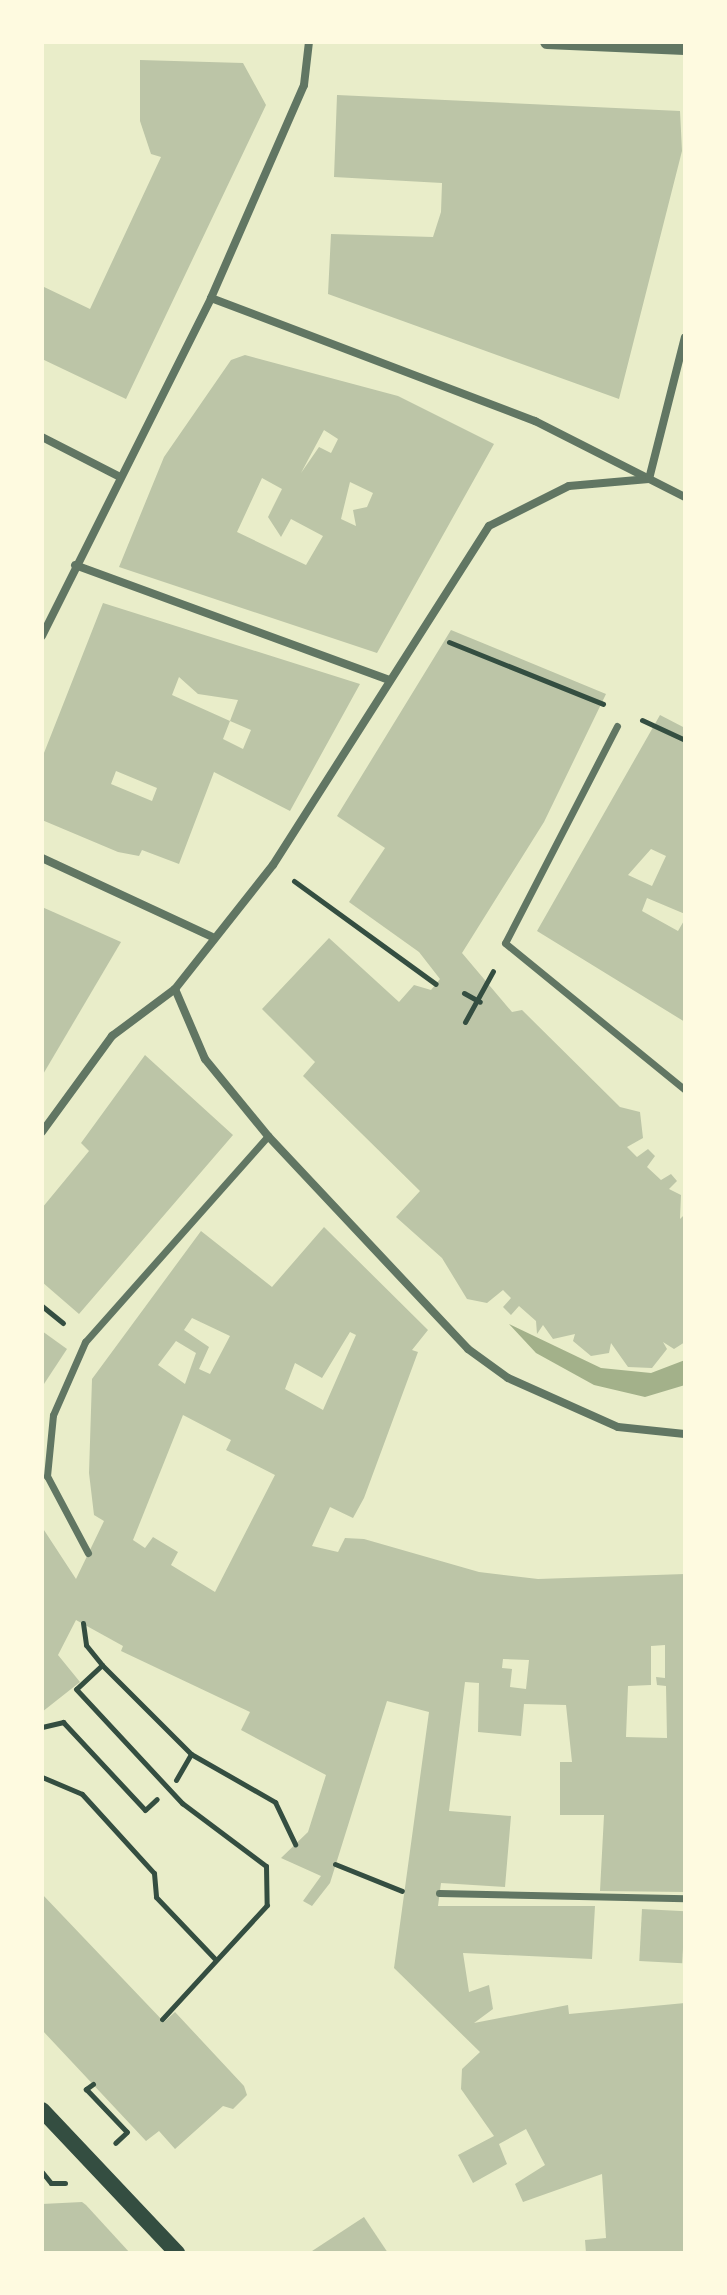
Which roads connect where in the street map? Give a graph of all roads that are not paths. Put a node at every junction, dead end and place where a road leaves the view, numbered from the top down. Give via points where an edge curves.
1 (309, 42) edge
2 (547, 42) edge
3 (685, 48) edge
4 (211, 298) junction
5 (685, 337) edge
6 (42, 437) edge
7 (120, 477) junction
8 (649, 479) junction
9 (685, 497) edge
10 (75, 565) junction
11 (42, 636) edge
12 (390, 680) junction
13 (617, 726) dead end
14 (42, 858) edge
15 (212, 937) junction
16 (175, 989) junction
17 (685, 1090) edge
18 (42, 1132) edge
19 (268, 1136) junction
20 (685, 1434) edge
21 (88, 1553) dead end
22 (439, 1893) dead end
23 (685, 1898) edge
24 (42, 2110) edge
25 (177, 2253) edge

1 - 4 street via 304,85
2 - 3 street
4 - 7 street
4 - 8 street via 535,421
5 - 8 street
6 - 7 street
7 - 10 street
8 - 9 street
8 - 12 street via 569,486 509,511 489,526
10 - 11 street
10 - 12 street
12 - 15 street via 315,804
13 - 17 street via 505,943
14 - 15 street
15 - 16 street
16 - 18 street via 112,1036
16 - 19 street via 205,1059
19 - 20 street via 468,1349 508,1378 618,1427
19 - 21 street via 85,1342 53,1415 47,1476
22 - 23 street
24 - 25 main road

